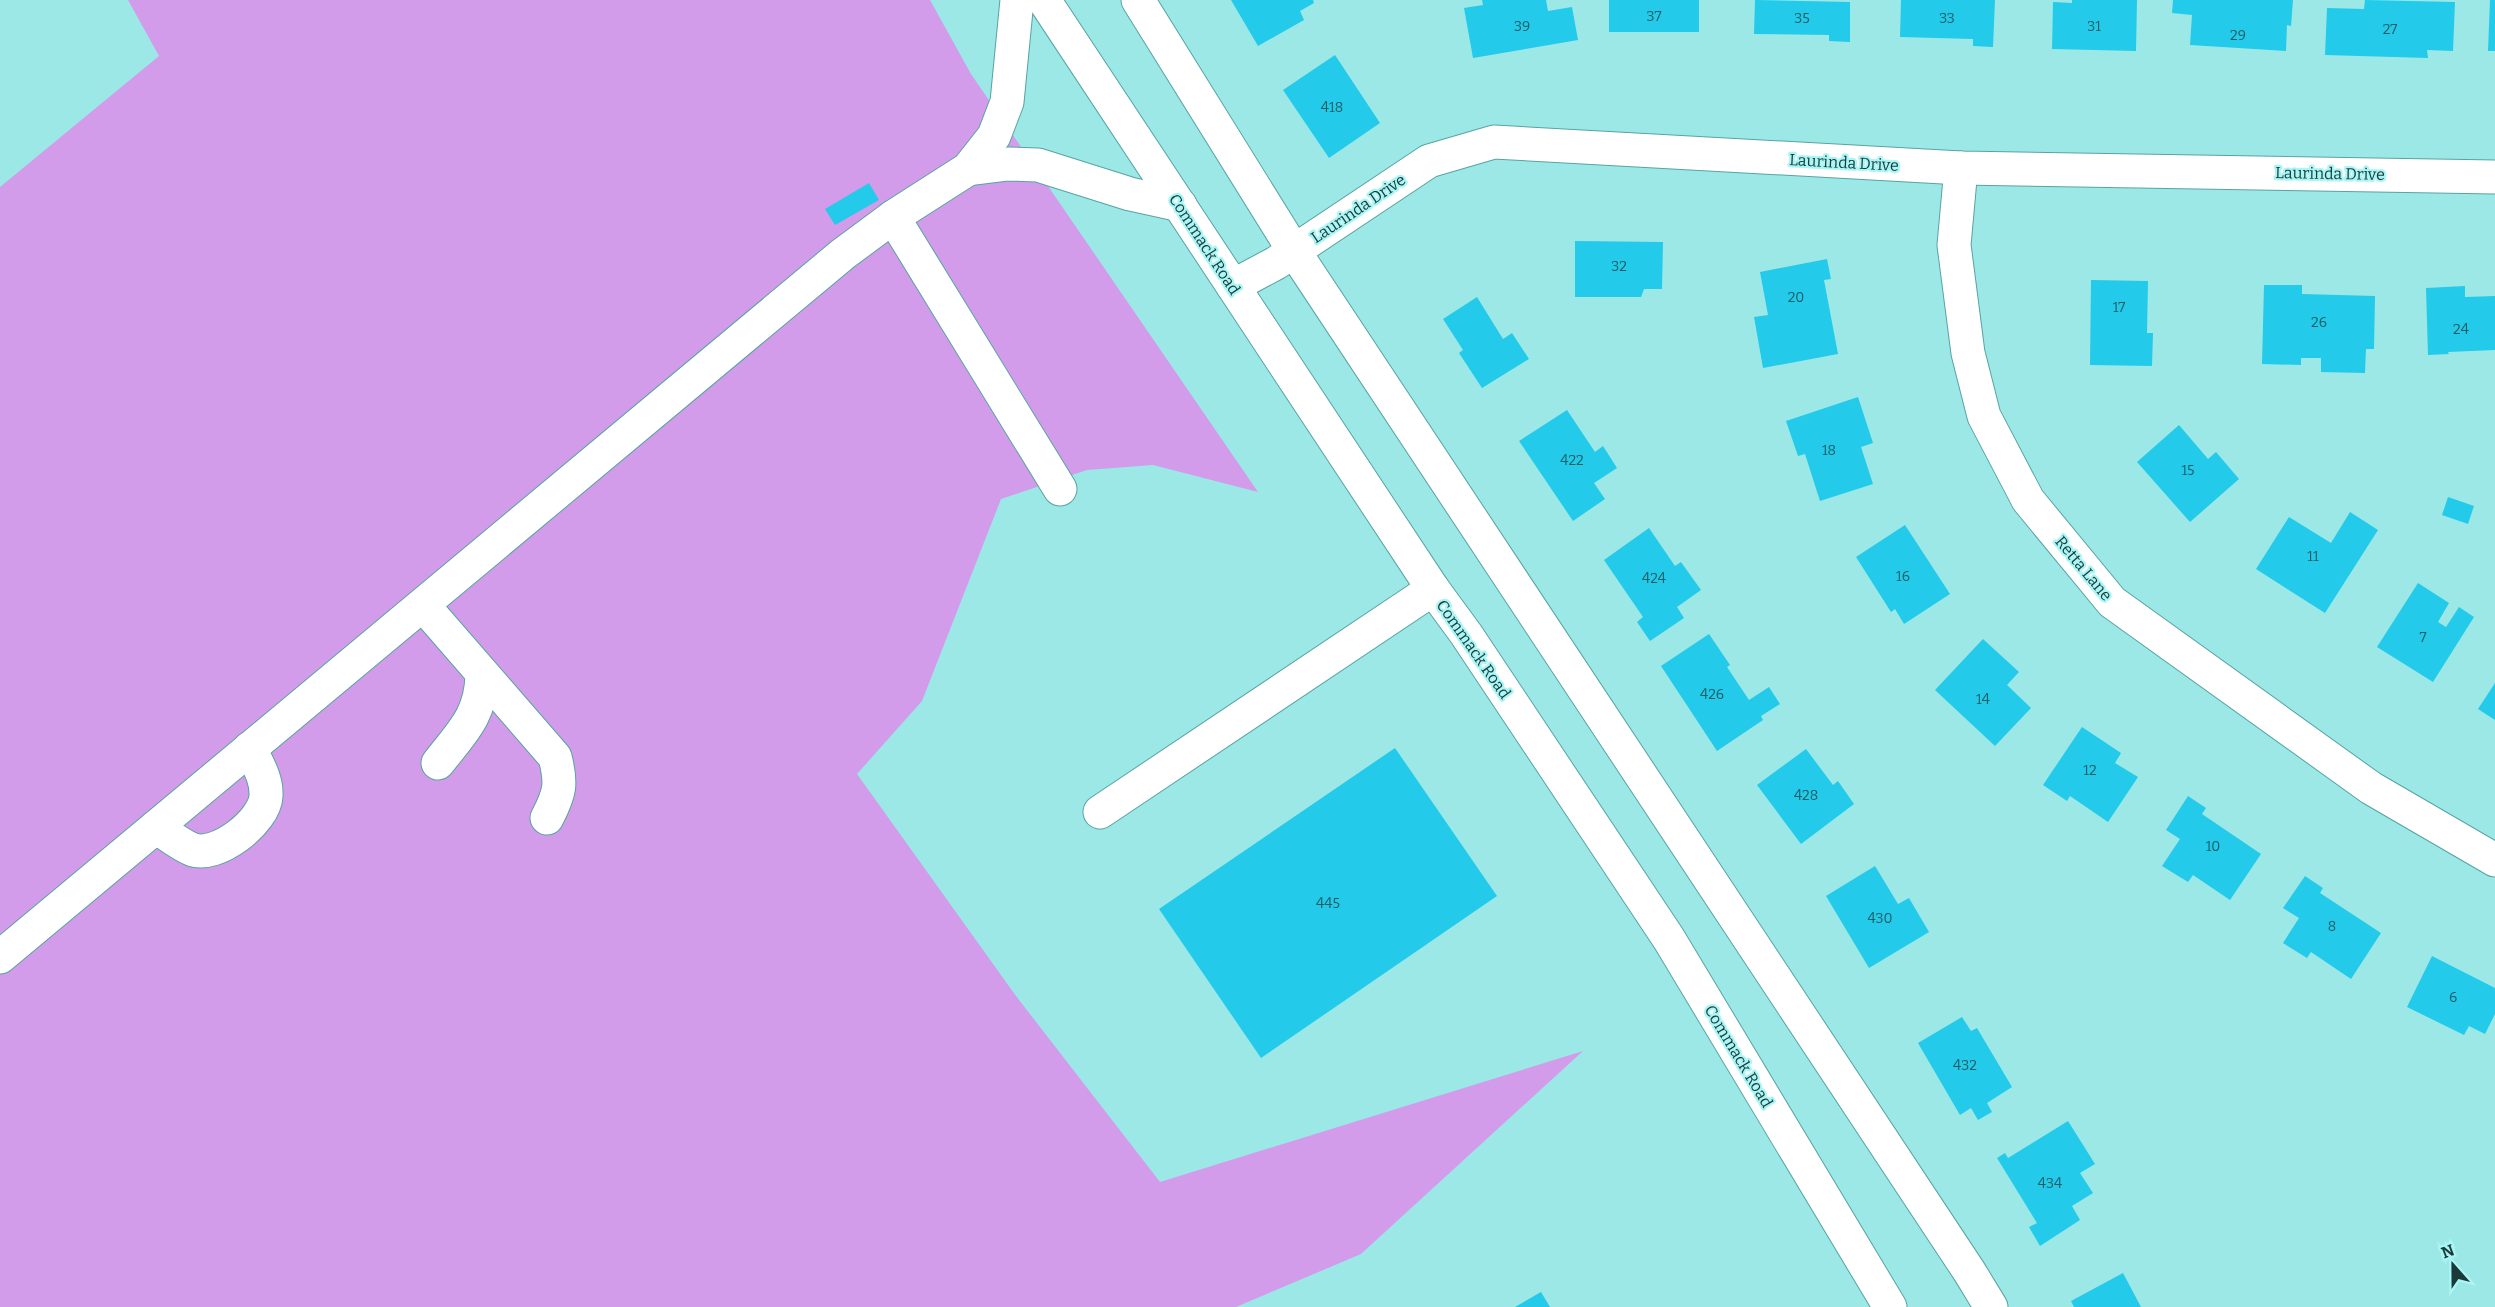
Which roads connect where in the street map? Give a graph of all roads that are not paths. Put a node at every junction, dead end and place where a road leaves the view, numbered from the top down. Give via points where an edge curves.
1 (1017, 0) edge
2 (1044, 0) edge
3 (1138, 0) edge
4 (1961, 168) junction
5 (968, 170) junction
6 (2495, 177) edge
7 (1179, 205) junction
8 (893, 217) junction
9 (1294, 250) junction
10 (1233, 286) junction
11 (1060, 489) dead end
12 (1433, 589) junction
13 (423, 604) junction
14 (482, 675) junction
15 (250, 748) junction
16 (438, 763) dead end
17 (1100, 812) dead end
18 (547, 818) dead end
19 (156, 826) junction
20 (2495, 860) edge
21 (0, 957) edge
22 (1890, 1307) edge
23 (1991, 1307) edge

1 - 5 street via 1004,115 994,136
2 - 7 street, Commack Road
3 - 9 street
4 - 6 street, Laurinda Drive
4 - 9 street, Laurinda Drive via 1494,142 1429,161
4 - 20 street, Retta Lane via 1954,245 1968,352 1984,416 2028,500 2112,602 2371,788
5 - 7 street via 1008,164 1038,165
5 - 8 street
7 - 10 street, Commack Road
8 - 11 street
8 - 13 street via 843,254
9 - 10 street, Laurinda Drive
9 - 23 street
10 - 12 street, Commack Road
12 - 17 street
12 - 22 street, Commack Road via 1669,939
13 - 14 street
13 - 15 street
14 - 16 street via 482,697 473,718
14 - 18 street via 555,757 560,778 558,797
15 - 19 street
15 - 19 street via 265,781 266,798 260,814 226,845 208,852 192,850
19 - 21 street

